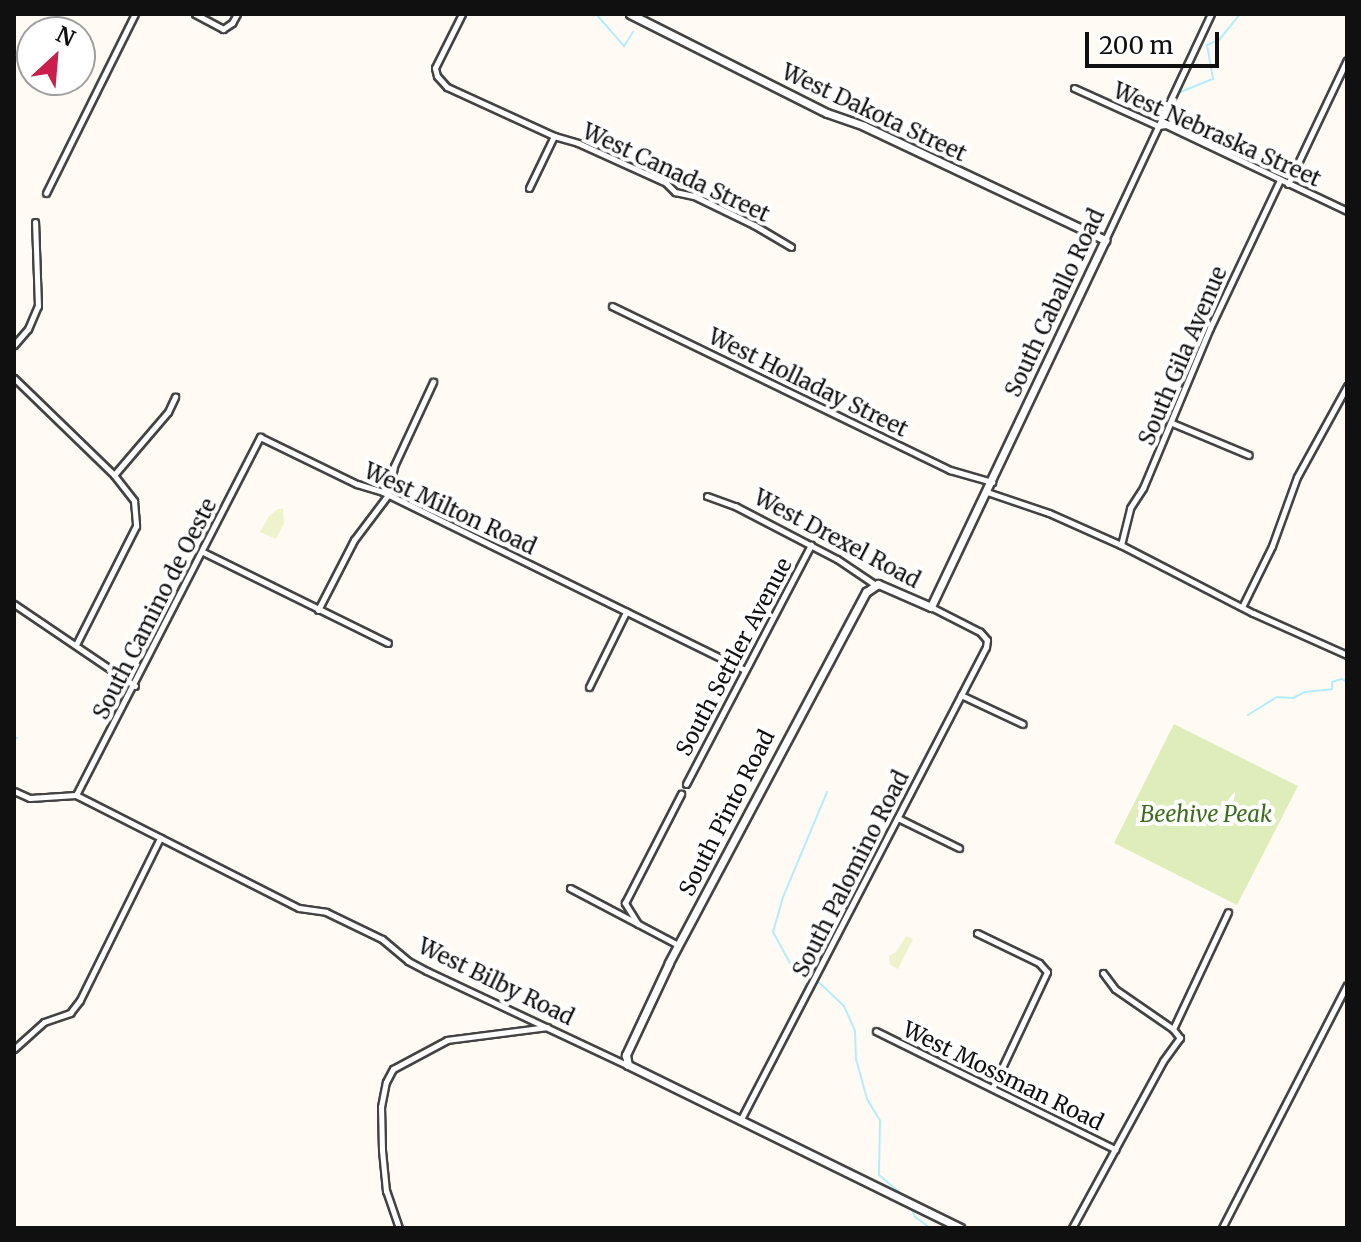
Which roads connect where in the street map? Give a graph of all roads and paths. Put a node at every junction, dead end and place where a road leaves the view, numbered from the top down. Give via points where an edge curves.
1 (135, 14) edge
2 (195, 14) edge
3 (237, 14) edge
4 (462, 14) edge
5 (630, 14) edge
6 (1211, 14) edge
7 (1347, 60) edge
8 (1074, 88) dead end
9 (1158, 126) junction
10 (554, 136) junction
11 (1280, 180) junction
12 (1288, 184) junction
13 (529, 188) dead end
14 (46, 193) dead end
15 (1347, 211) edge
16 (35, 222) dead end
17 (1105, 240) junction
18 (791, 247) dead end
19 (612, 306) dead end
20 (14, 345) edge
21 (14, 378) edge
22 (433, 382) dead end
23 (1347, 386) edge
24 (175, 397) dead end
25 (1172, 423) junction
26 (260, 437) joint
27 (1249, 455) dead end
28 (114, 475) junction
29 (992, 482) junction
30 (987, 492) junction
31 (388, 495) junction
32 (707, 496) dead end
33 (811, 545) junction
34 (1121, 545) junction
35 (203, 552) junction
36 (874, 584) junction
37 (14, 604) edge
38 (931, 607) junction
39 (1242, 607) junction
40 (318, 610) junction
41 (626, 612) junction
42 (77, 643) junction
43 (388, 643) dead end
44 (987, 643) joint
45 (1347, 655) edge
46 (744, 670) junction
47 (135, 686) junction
48 (589, 687) dead end
49 (961, 695) junction
50 (1023, 724) dead end
51 (686, 784) dead end
52 (14, 791) edge
53 (681, 794) dead end
54 (76, 795) junction
55 (898, 818) junction
56 (160, 838) junction
57 (959, 848) dead end
58 (570, 888) dead end
59 (1228, 912) dead end
60 (638, 924) junction
61 (977, 933) dead end
62 (679, 945) junction
63 (1103, 973) dead end
64 (1347, 985) edge
65 (547, 1027) junction
66 (1173, 1029) junction
67 (876, 1031) dead end
68 (14, 1049) edge
69 (628, 1065) junction
70 (993, 1087) junction
71 (741, 1119) junction
72 (1115, 1149) junction
73 (399, 1228) edge
74 (960, 1228) edge
75 (1072, 1228) edge
76 (1222, 1228) edge

1 - 14 street
2 - 3 street via 223,29
4 - 10 street via 435,68 437,76 447,87
5 - 17 street, West Dakota Street via 827,113
6 - 9 street, South Caballo Road
7 - 12 street
8 - 9 street, West Nebraska Street
9 - 11 street, West Nebraska Street via 1166,125
9 - 17 street, South Caballo Road
10 - 13 street, West Canada Street
10 - 18 street, West Canada Street via 694,196
11 - 12 street, West Nebraska Street
11 - 25 street, South Gila Avenue
12 - 15 street, West Nebraska Street
16 - 20 street via 38,306
17 - 29 street, South Caballo Road
19 - 29 street, West Holladay Street via 950,470
21 - 28 street
22 - 31 street via 394,466
23 - 39 street via 1297,477
24 - 28 street
25 - 27 street
25 - 34 street, South Gila Avenue via 1130,508
26 - 31 street, West Milton Road
26 - 35 street, South Camino de Oeste
28 - 42 street via 134,501 136,526
29 - 30 street, South Caballo Road
30 - 34 street
30 - 38 street, South Caballo Road
31 - 40 street via 354,540
31 - 41 street, West Milton Road
32 - 33 street, West Drexel Road
33 - 36 street, West Drexel Road
33 - 46 street, South Settler Avenue
34 - 39 street
35 - 40 street
35 - 47 street, South Camino de Oeste
36 - 38 street, West Drexel Road
36 - 62 street, South Pinto Road via 845,626
37 - 42 street
38 - 44 street, West Drexel Road via 980,632
39 - 45 street
40 - 43 street
41 - 46 street, West Milton Road
41 - 48 street
42 - 47 street
44 - 49 street, South Palomino Road
46 - 51 street, South Settler Avenue
47 - 54 street, South Camino de Oeste
49 - 50 street
49 - 55 street, South Palomino Road
52 - 54 street via 30,798
53 - 60 street via 625,903
54 - 56 street, West Bilby Road
55 - 57 street
55 - 71 street, South Palomino Road
56 - 65 street, West Bilby Road via 299,908 333,915 382,939 427,971
56 - 68 street via 80,1000 70,1013 44,1022
58 - 60 street
59 - 66 street
60 - 62 street
61 - 70 street via 1047,972
62 - 69 street, South Pinto Road via 629,1043
63 - 66 street via 1123,996
64 - 76 street
65 - 69 street, West Bilby Road
65 - 73 street via 447,1040 393,1069 381,1107 382,1150 386,1191
66 - 72 street via 1180,1038
67 - 70 street, West Mossman Road
69 - 71 street, West Bilby Road
70 - 72 street, West Mossman Road
71 - 74 street, West Bilby Road
72 - 75 street

